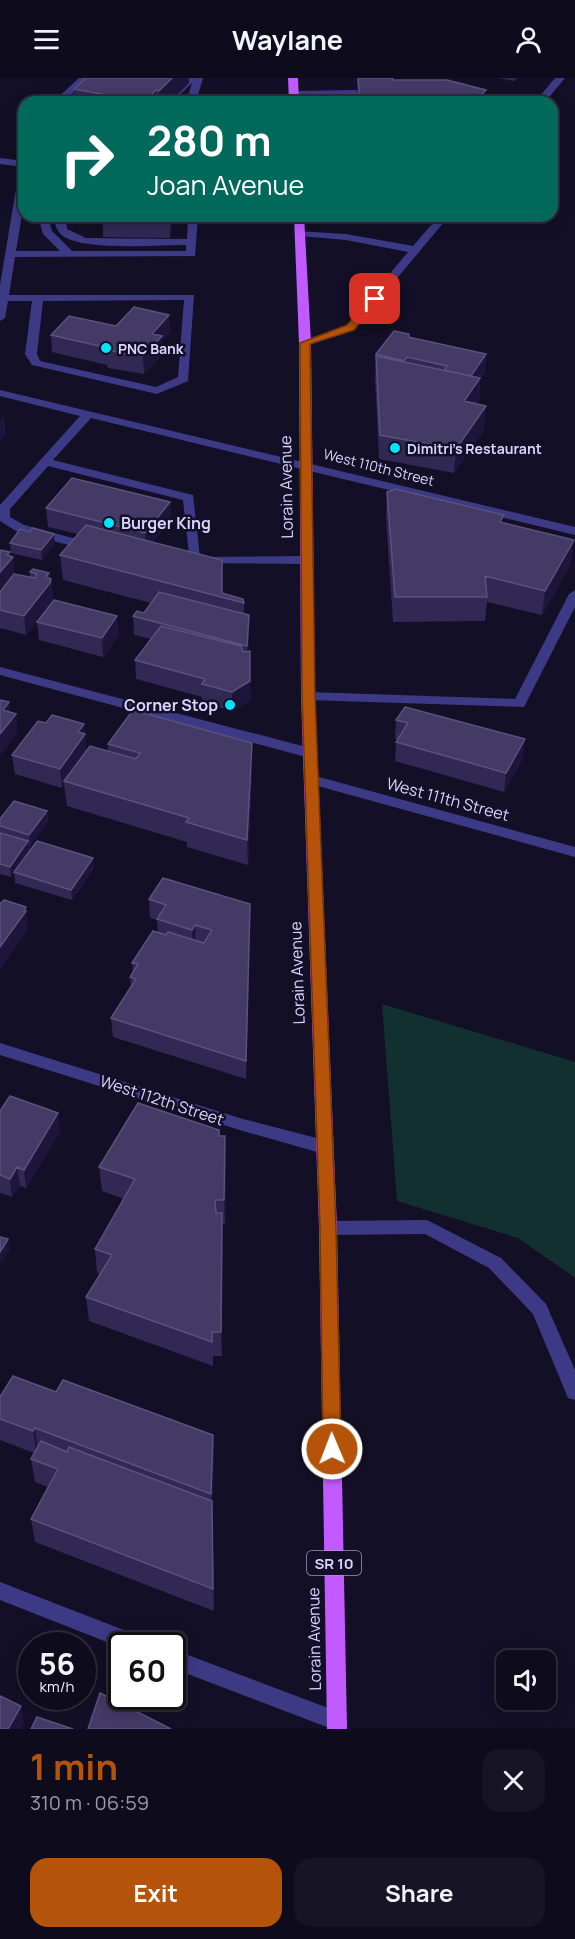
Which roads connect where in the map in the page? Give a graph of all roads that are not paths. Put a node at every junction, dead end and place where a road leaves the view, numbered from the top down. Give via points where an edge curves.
1 (84, 78) edge
2 (98, 78) edge
3 (192, 78) edge
4 (198, 78) edge
5 (293, 78) edge
6 (560, 78) edge
7 (357, 93) edge
8 (64, 96) edge
9 (80, 96) edge
10 (173, 96) edge
11 (193, 96) edge
12 (294, 96) edge
13 (319, 96) edge
14 (545, 96) edge
15 (0, 161) edge
16 (18, 163) edge
17 (18, 218) edge
18 (46, 222) edge
19 (58, 222) edge
20 (193, 222) edge
21 (299, 222) edge
22 (436, 222) edge
23 (300, 233) junction
24 (192, 242) junction
25 (416, 249) junction
26 (11, 254) junction
27 (69, 254) junction
28 (2, 298) junction
29 (38, 298) junction
30 (0, 318) edge
31 (305, 343) junction
32 (0, 393) edge
33 (88, 414) junction
34 (45, 462) junction
35 (307, 465) junction
36 (575, 531) edge
37 (106, 550) edge
38 (308, 560) junction
39 (575, 594) edge
40 (0, 672) edge
41 (308, 696) junction
42 (310, 753) junction
43 (312, 780) junction
44 (575, 852) edge
45 (0, 1048) edge
46 (324, 1148) junction
47 (328, 1228) junction
48 (570, 1370) edge
49 (575, 1392) edge
50 (0, 1591) edge
51 (108, 1633) edge
52 (186, 1664) edge
53 (337, 1725) edge

1 - 8 street
2 - 9 street
3 - 10 street
4 - 11 street
5 - 12 main road
6 - 14 street
7 - 13 street
15 - 16 street
17 - 26 street
18 - 27 street via 47,232
19 - 24 street via 62,231 85,241
20 - 24 street
21 - 23 main road, Lorain Avenue / SR 10
22 - 25 street
23 - 25 street
23 - 31 main road, Lorain Avenue / SR 10
24 - 27 street via 191,254
25 - 31 street via 350,328
26 - 27 street
26 - 28 street
28 - 29 street
28 - 30 street
29 - 29 street via 31,354 169,386 184,379 190,297
31 - 35 main road, Lorain Avenue / SR 10
32 - 33 street, West 110th Street
33 - 34 street
33 - 35 street, West 110th Street
34 - 37 street via 4,508 4,518 20,528
34 - 38 street via 189,498 188,560
35 - 36 street, West 110th Street
35 - 38 main road, Lorain Avenue / SR 10
38 - 41 main road, Lorain Avenue / SR 10
39 - 41 street via 519,704
40 - 42 street
41 - 42 main road, Lorain Avenue / SR 10
42 - 43 main road, Lorain Avenue / SR 10
43 - 44 street, West 111th Street
43 - 46 main road, Lorain Avenue / SR 10
45 - 46 street, West 112th Street
46 - 47 main road, Lorain Avenue / SR 10
47 - 48 street via 427,1227 495,1263 540,1310
47 - 53 main road, Lorain Avenue / SR 10
48 - 49 street
50 - 51 street
52 - 53 street

